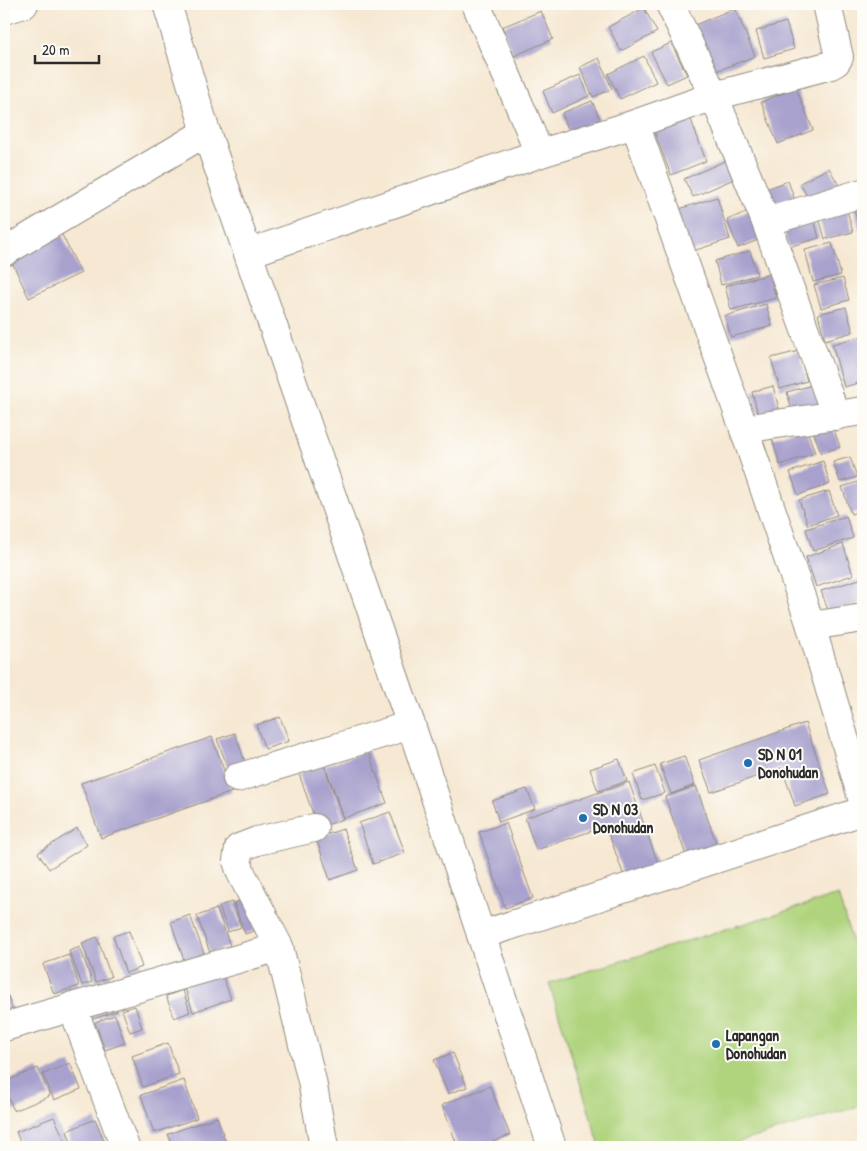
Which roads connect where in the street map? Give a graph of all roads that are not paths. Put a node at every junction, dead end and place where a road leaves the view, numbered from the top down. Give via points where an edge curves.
1 (24, 4) edge
2 (167, 4) edge
3 (476, 4) edge
4 (670, 4) edge
5 (827, 4) edge
6 (4, 10) edge
7 (714, 96) junction
8 (635, 124) junction
9 (206, 132) junction
10 (538, 154) junction
11 (862, 193) dead end
12 (766, 222) junction
13 (4, 252) edge
14 (249, 253) junction
15 (863, 412) edge
16 (836, 416) junction
17 (744, 429) junction
18 (863, 618) edge
19 (811, 626) junction
20 (411, 725) junction
21 (237, 778) dead end
22 (863, 801) edge
23 (863, 811) edge
24 (314, 828) dead end
25 (481, 935) junction
26 (279, 947) junction
27 (72, 1006) junction
28 (4, 1027) edge
29 (125, 1147) edge
30 (324, 1147) edge
31 (552, 1147) edge

1 - 6 street
2 - 9 street
3 - 10 street
4 - 7 street
5 - 7 street via 839,57 836,62
7 - 8 street
7 - 12 street
8 - 10 street
8 - 17 street
9 - 13 street
9 - 14 street
10 - 14 street
11 - 12 street
12 - 16 street
14 - 20 street
15 - 16 street
16 - 17 street
17 - 19 street
18 - 19 street
19 - 22 street
20 - 21 street
20 - 25 street
23 - 25 street
24 - 26 street via 240,848 237,861 241,872
25 - 31 street
26 - 27 street
26 - 30 street via 312,1081
27 - 28 street
27 - 29 street

